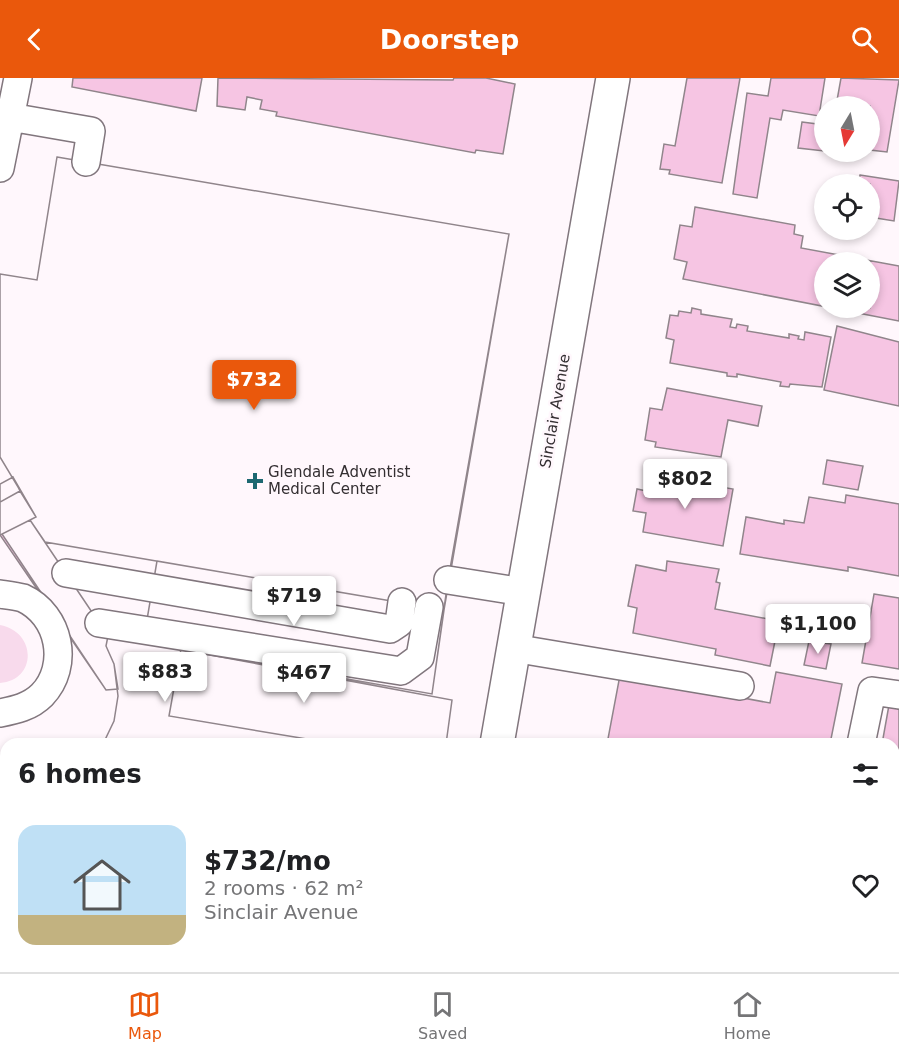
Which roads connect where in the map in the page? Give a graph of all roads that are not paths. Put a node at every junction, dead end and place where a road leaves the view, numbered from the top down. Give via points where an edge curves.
1 (18, 78) edge
2 (613, 78) edge
3 (10, 117) junction
4 (87, 162) dead end
5 (0, 168) edge
6 (66, 573) dead end
7 (448, 580) dead end
8 (36, 585) dead end
9 (523, 592) junction
10 (5, 595) edge
11 (402, 602) dead end
12 (429, 607) dead end
13 (99, 623) dead end
14 (513, 648) junction
15 (740, 686) dead end
16 (899, 695) edge
17 (0, 713) edge
18 (498, 738) edge
19 (862, 738) edge

1 - 3 lane
2 - 9 street, Sinclair Avenue
3 - 4 lane via 92,131
3 - 5 lane
6 - 11 lane via 390,629 399,623
7 - 9 lane
8 - 10 lane
9 - 14 street, Sinclair Avenue
10 - 17 lane via 22,598 54,621 59,654 54,677 41,696 22,709
12 - 13 lane via 420,657 401,671
14 - 15 lane
14 - 18 street, Sinclair Avenue
16 - 19 lane via 873,691

